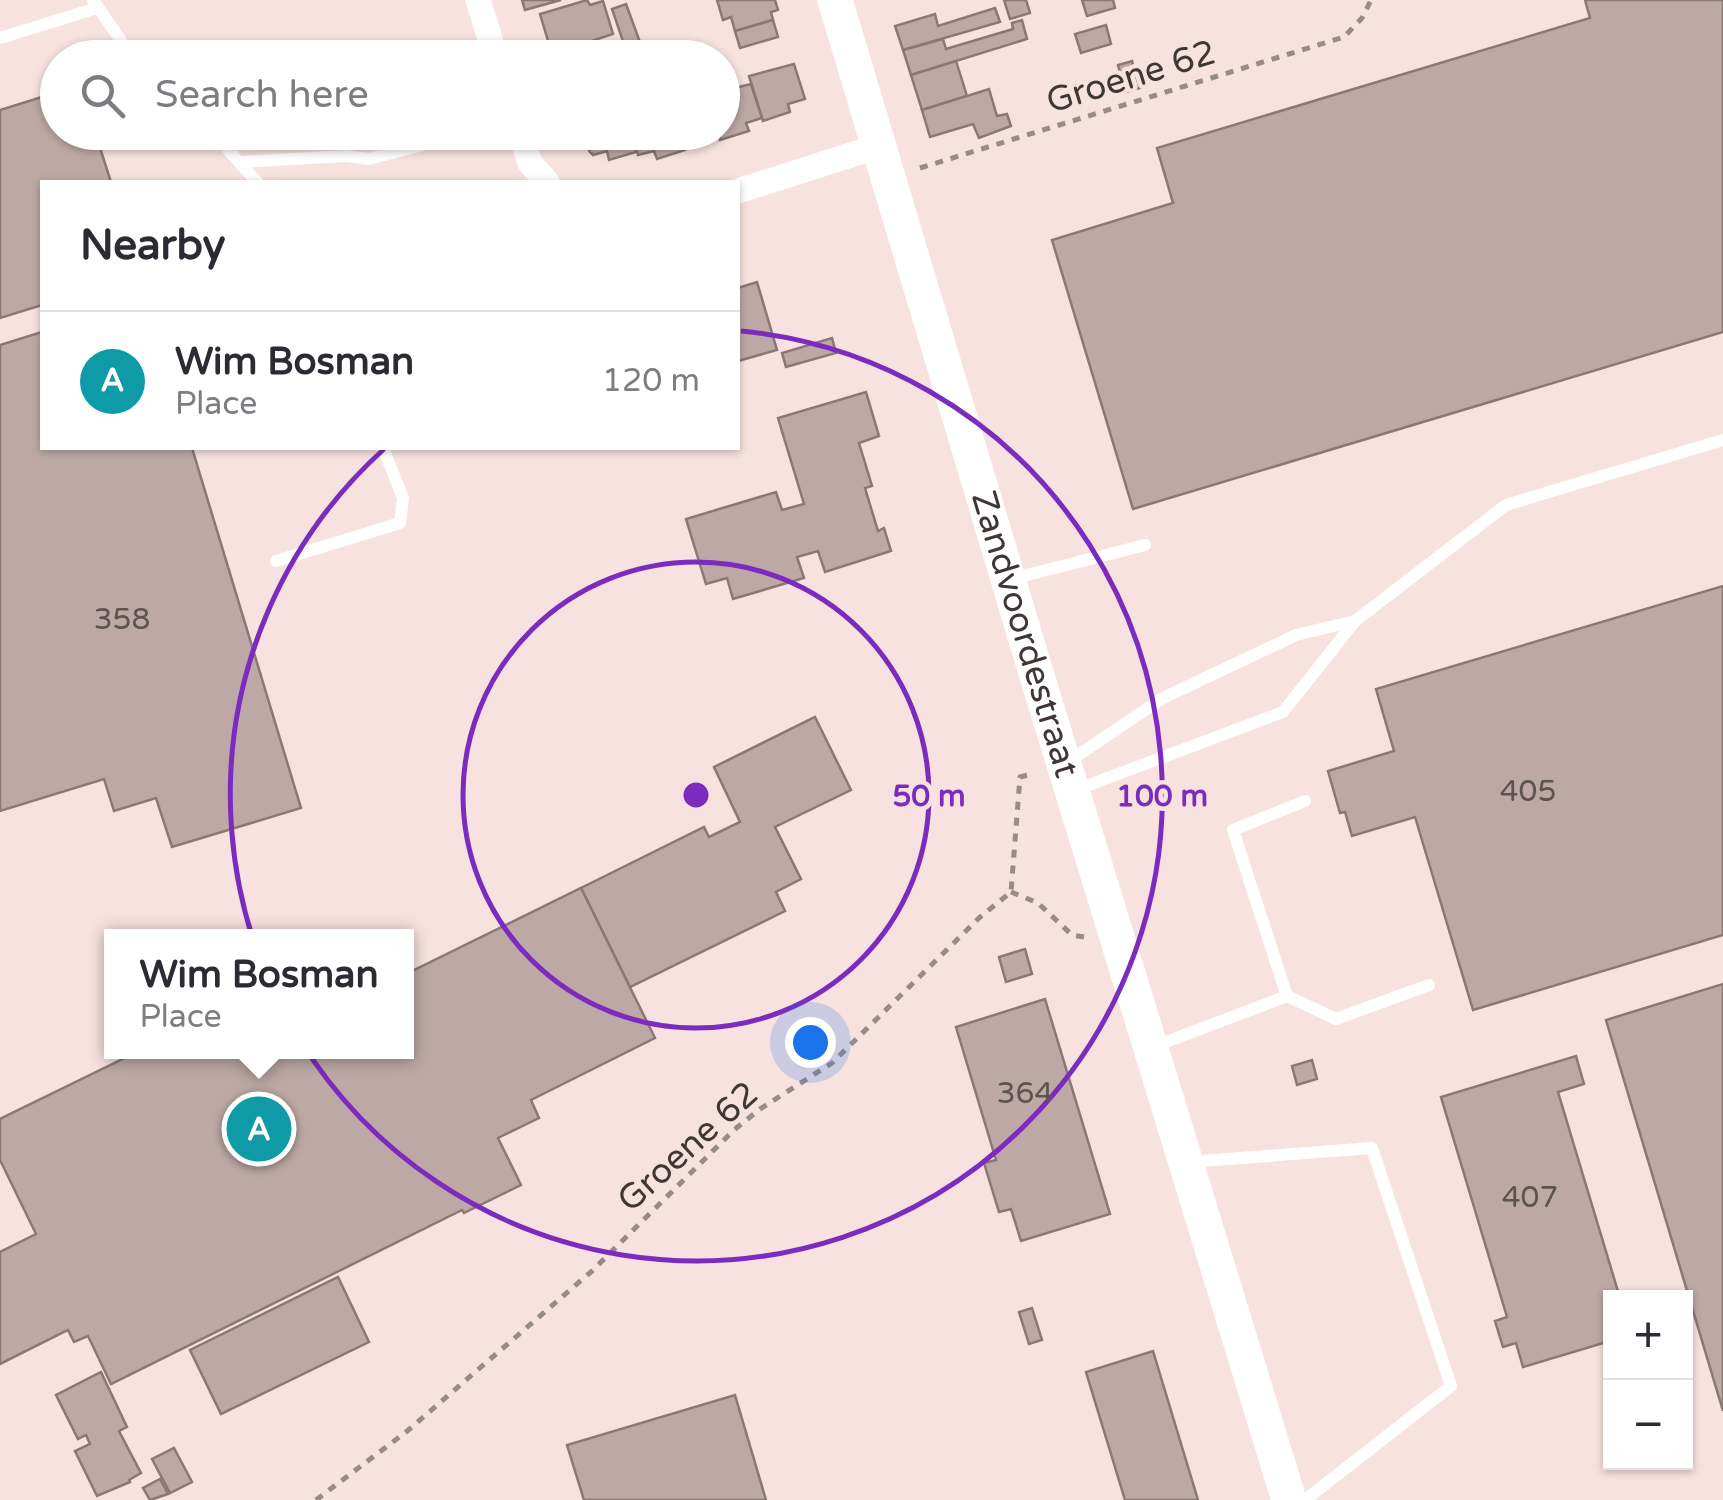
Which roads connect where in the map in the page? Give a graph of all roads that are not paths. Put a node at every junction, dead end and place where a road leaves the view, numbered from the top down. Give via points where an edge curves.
1 (478, 0) edge
2 (835, 0) edge
3 (95, 4) edge
4 (0, 38) edge
5 (121, 40) edge
6 (490, 40) edge
7 (229, 150) edge
8 (403, 150) edge
9 (526, 150) edge
10 (241, 162) junction
11 (884, 162) junction
12 (255, 180) edge
13 (544, 180) edge
14 (740, 191) edge
15 (1723, 440) edge
16 (384, 450) edge
17 (1145, 545) dead end
18 (276, 561) dead end
19 (1008, 580) junction
20 (1355, 621) junction
21 (1068, 778) junction
22 (1305, 801) dead end
23 (1428, 984) dead end
24 (1287, 996) junction
25 (1150, 1048) junction
26 (1186, 1162) junction
27 (1289, 1500) edge
28 (1305, 1500) edge

1 - 6 street
2 - 11 main road, Zandvoordestraat
3 - 4 lane
3 - 5 lane
7 - 10 lane
8 - 10 lane via 369,159
9 - 13 street
10 - 12 lane
11 - 14 street
11 - 19 main road, Zandvoordestraat
15 - 20 lane via 1506,505
16 - 18 lane via 403,498 400,523
17 - 19 lane
19 - 21 main road, Zandvoordestraat
20 - 21 lane via 1296,635 1163,698
20 - 21 lane via 1283,712
21 - 25 main road, Zandvoordestraat
22 - 24 lane via 1233,830
23 - 24 lane via 1336,1019
24 - 25 lane
25 - 26 main road, Zandvoordestraat
26 - 27 main road, Zandvoordestraat
26 - 28 lane via 1372,1148 1451,1386

